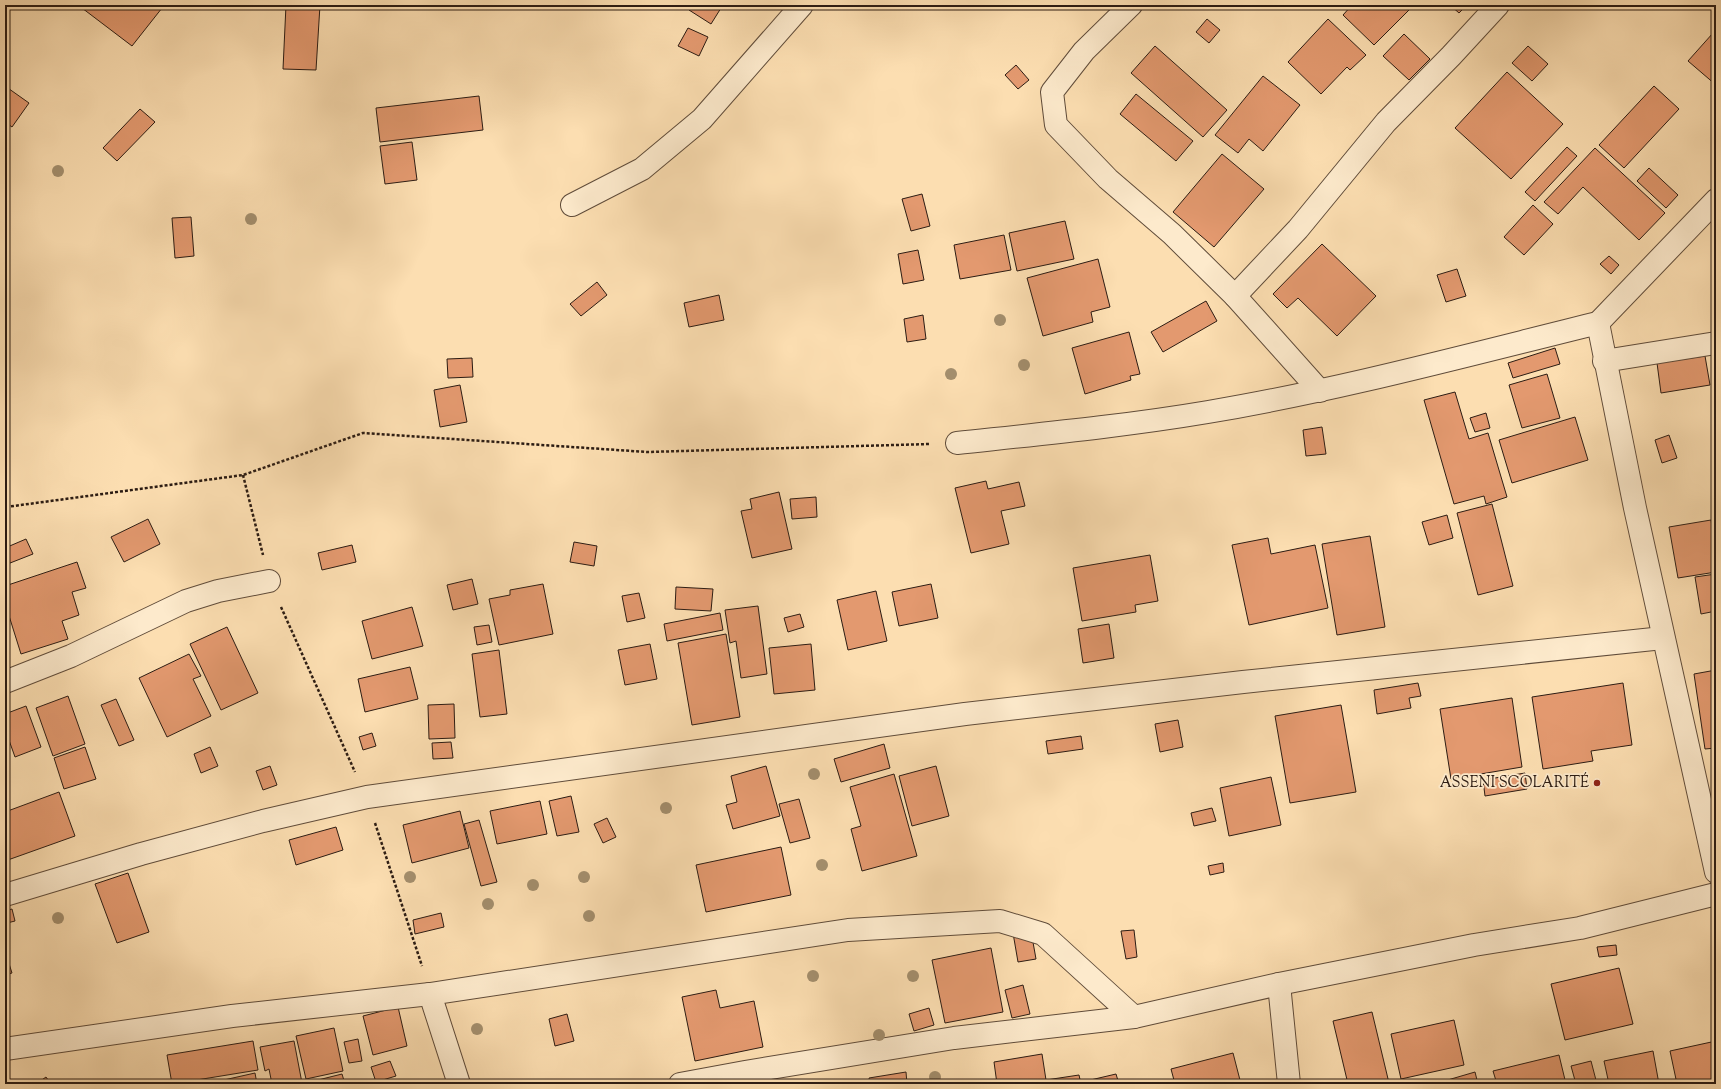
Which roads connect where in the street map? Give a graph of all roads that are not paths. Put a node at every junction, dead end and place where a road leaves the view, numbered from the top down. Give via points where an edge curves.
1 (802, 5) edge
2 (1131, 5) edge
3 (1498, 5) edge
4 (1716, 200) edge
5 (572, 205) dead end
6 (1235, 296) junction
7 (1598, 323) junction
8 (1716, 343) edge
9 (1604, 361) junction
10 (1320, 391) junction
11 (957, 444) road end
12 (269, 581) road end
13 (1663, 638) junction
14 (5, 682) edge
15 (1716, 872) edge
16 (5, 894) edge
17 (1716, 894) edge
18 (1279, 984) junction
19 (430, 994) junction
20 (1134, 1017) junction
21 (5, 1049) edge
22 (459, 1084) edge
23 (680, 1084) edge
24 (1289, 1084) edge

1 - 5 street via 702,119 642,169
2 - 6 street via 1084,51 1052,92 1056,125 1108,179 1172,234
3 - 6 street via 1386,122 1298,229
4 - 7 street
6 - 10 street
7 - 9 street
7 - 10 street
8 - 9 street
9 - 13 street
10 - 11 street via 1113,426
12 - 14 street via 218,591 186,601 71,656
13 - 15 street
13 - 16 street via 965,714 367,797 240,827
17 - 18 street via 1580,928 1474,945
18 - 20 street
18 - 24 street
19 - 20 street via 848,930 1000,921 1043,934
19 - 21 street via 232,1016
19 - 22 street
20 - 23 street via 954,1038

